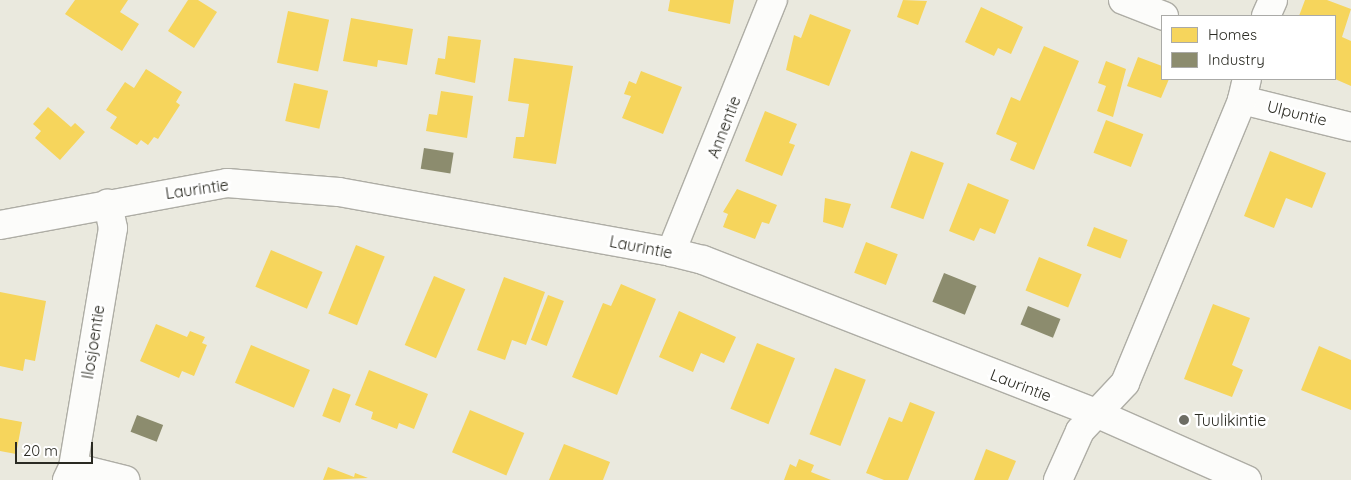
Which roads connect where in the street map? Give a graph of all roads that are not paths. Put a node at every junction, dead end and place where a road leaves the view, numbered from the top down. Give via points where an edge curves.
1 (773, 0) edge
2 (1123, 0) edge
3 (1273, 0) edge
4 (1161, 15) edge
5 (1266, 15) edge
6 (1244, 89) edge
7 (1351, 127) edge
8 (108, 204) junction
9 (0, 225) edge
10 (671, 252) junction
11 (1098, 414) junction
12 (70, 474) edge
13 (125, 480) edge
14 (1058, 480) edge
15 (1246, 480) edge

1 - 10 street, Annentie via 688,221
2 - 4 street
3 - 5 street
6 - 7 street, Ulpuntie
6 - 11 street via 1125,383
8 - 9 street, Laurintie
8 - 10 street, Laurintie via 227,183 339,192
8 - 12 street, Ilosjoentie via 113,228
10 - 11 street, Laurintie via 704,260
11 - 14 street via 1080,431
11 - 15 street, Laurintie
12 - 13 street

